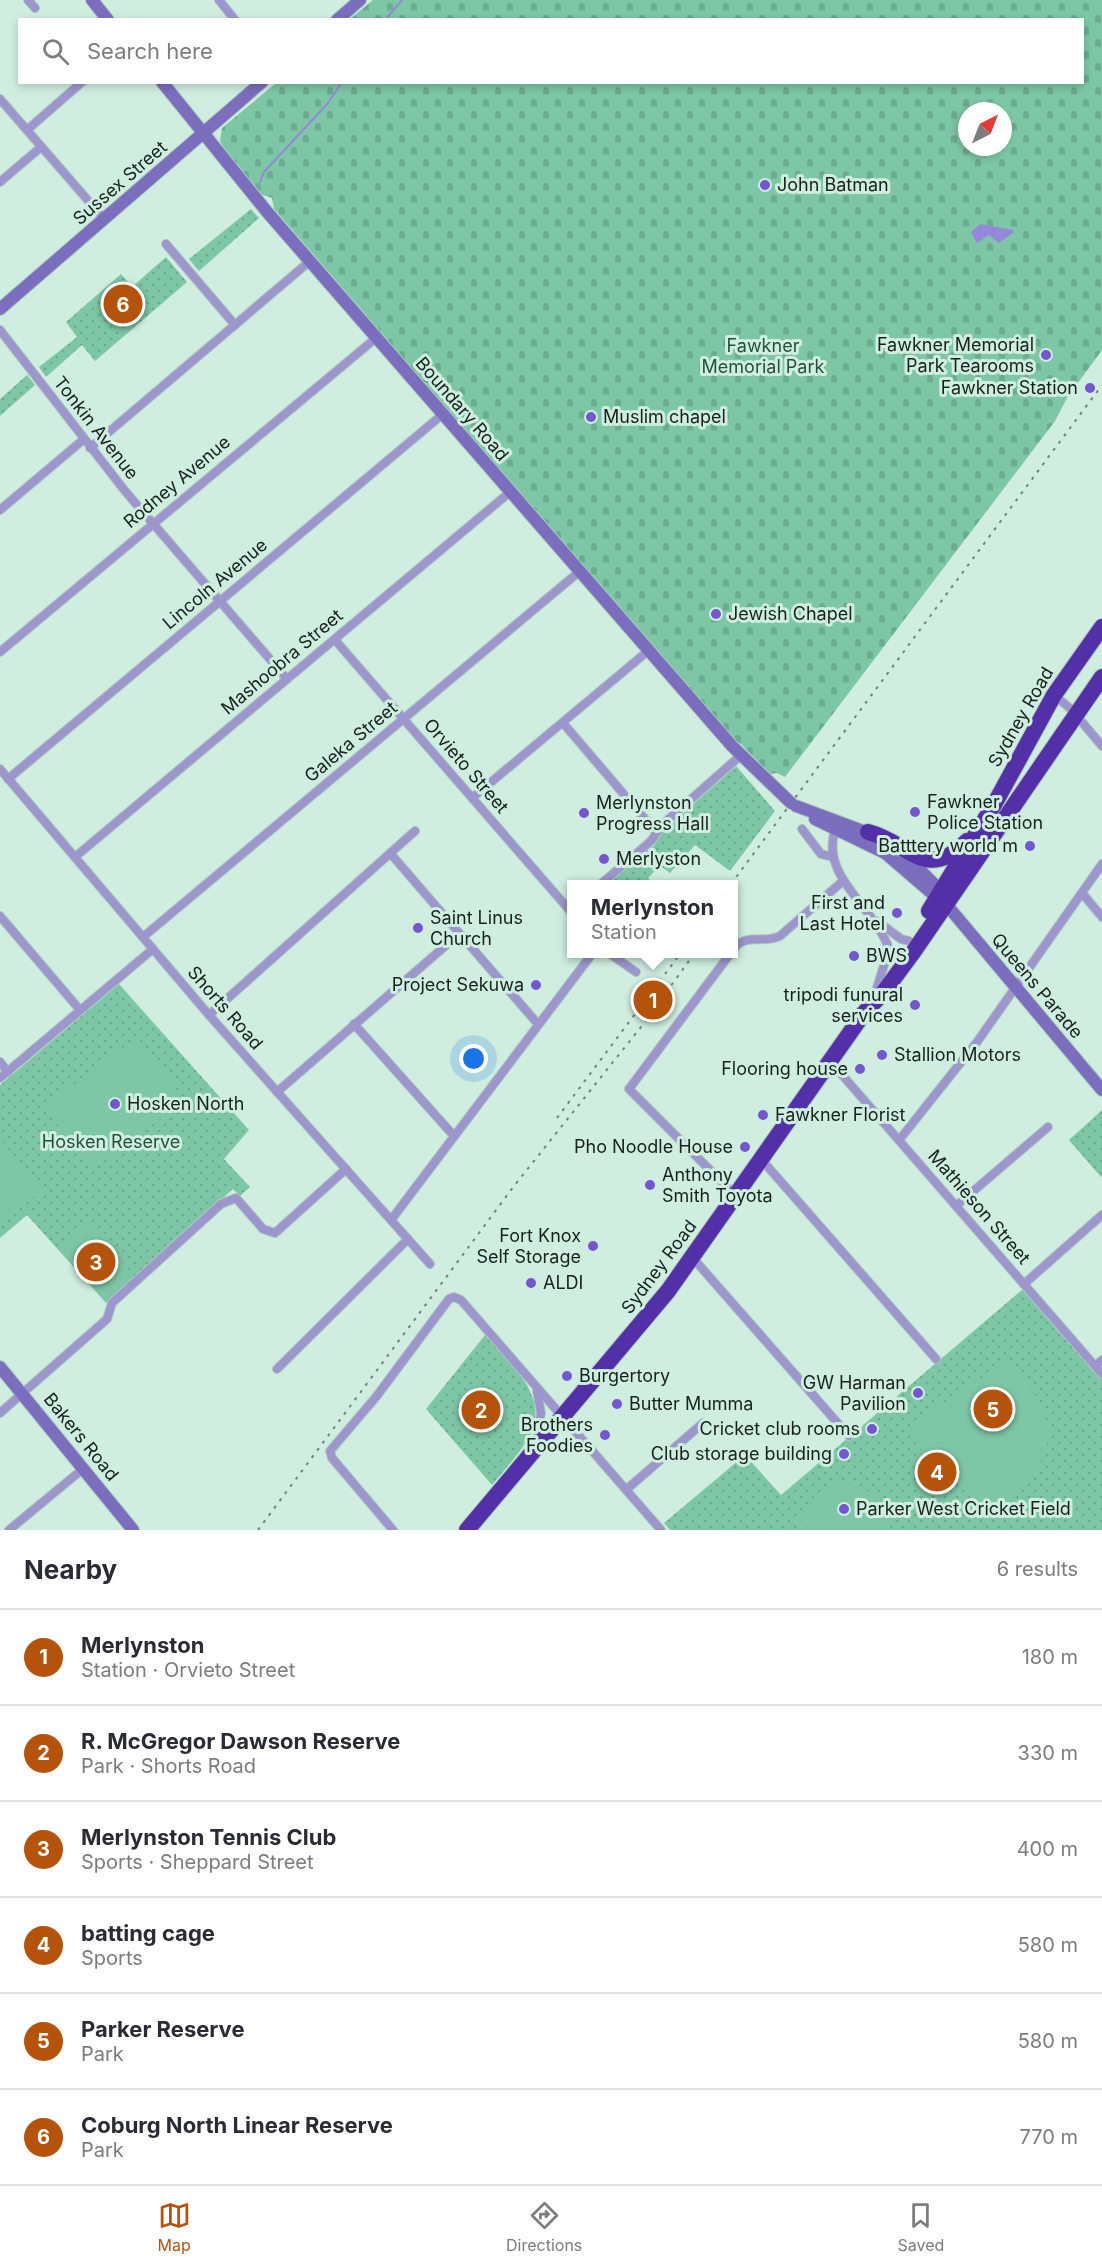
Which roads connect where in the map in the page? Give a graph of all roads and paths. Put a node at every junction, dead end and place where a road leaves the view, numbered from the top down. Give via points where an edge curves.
1 (28, 0) edge
2 (92, 0) edge
3 (219, 0) edge
4 (351, 3) edge
5 (35, 8) dead end
6 (106, 18) edge
7 (233, 18) edge
8 (339, 18) edge
9 (80, 84) edge
10 (164, 84) edge
11 (260, 84) edge
12 (0, 99) edge
13 (27, 130) junction
14 (204, 134) junction
15 (41, 147) junction
16 (0, 182) edge
17 (105, 220) junction
18 (166, 244) dead end
19 (310, 261) junction
20 (2, 304) edge
21 (235, 325) junction
22 (0, 330) edge
23 (376, 338) junction
24 (443, 414) junction
25 (84, 439) junction
26 (90, 448) junction
27 (510, 492) junction
28 (0, 510) edge
29 (153, 524) junction
30 (580, 571) junction
31 (220, 601) junction
32 (1102, 627) edge
33 (335, 640) junction
34 (648, 651) junction
35 (0, 652) edge
36 (1102, 677) edge
37 (287, 679) junction
38 (1054, 695) junction
39 (1076, 714) junction
40 (404, 719) junction
41 (562, 723) junction
42 (1102, 746) edge
43 (740, 756) junction
44 (0, 770) edge
45 (8, 778) junction
46 (472, 798) junction
47 (840, 826) junction
48 (982, 826) junction
49 (802, 829) dead end
50 (415, 831) dead end
51 (656, 832) junction
52 (868, 832) junction
53 (390, 853) junction
54 (833, 853) junction
55 (75, 857) junction
56 (1102, 864) edge
57 (607, 880) edge
58 (843, 881) junction
59 (1082, 893) junction
60 (941, 898) junction
61 (567, 905) edge
62 (0, 916) edge
63 (1102, 917) edge
64 (874, 919) junction
65 (459, 934) junction
66 (143, 937) junction
67 (909, 941) junction
68 (738, 945) edge
69 (153, 949) junction
70 (589, 958) edge
71 (617, 958) edge
72 (727, 958) edge
73 (636, 972) dead end
74 (877, 988) junction
75 (1015, 988) junction
76 (81, 1010) junction
77 (864, 1013) junction
78 (209, 1015) junction
79 (537, 1023) junction
80 (354, 1024) junction
81 (830, 1061) junction
82 (0, 1062) edge
83 (8, 1071) junction
84 (0, 1078) edge
85 (1102, 1090) edge
86 (277, 1092) junction
87 (1048, 1127) dead end
88 (454, 1136) junction
89 (900, 1139) junction
90 (761, 1159) junction
91 (346, 1169) junction
92 (735, 1195) junction
93 (956, 1206) junction
94 (1102, 1215) edge
95 (391, 1220) junction
96 (408, 1239) junction
97 (692, 1257) junction
98 (430, 1264) dead end
99 (1024, 1284) junction
100 (936, 1359) dead end
101 (1099, 1363) edge
102 (0, 1367) edge
103 (277, 1369) dead end
104 (1102, 1374) edge
105 (538, 1389) junction
106 (22, 1394) junction
107 (579, 1398) junction
108 (0, 1413) edge
109 (563, 1417) junction
110 (703, 1423) dead end
111 (849, 1436) dead end
112 (533, 1453) junction
113 (84, 1468) junction
114 (627, 1489) junction
115 (659, 1529) edge
116 (9, 1530) edge
117 (133, 1530) edge
118 (393, 1530) edge
119 (467, 1530) edge

1 - 5 street
2 - 6 main road
3 - 7 street
4 - 8 main road
9 - 13 street
10 - 14 main road, Boundary Road
11 - 14 main road, Sussex Street
12 - 13 street
13 - 15 street
14 - 17 main road, Sussex Street
14 - 19 main road, Boundary Road
15 - 16 street
15 - 17 street
17 - 20 main road, Sussex Street
18 - 21 street
19 - 21 street
19 - 23 main road, Boundary Road
21 - 26 street
22 - 25 street, Tonkin Avenue
23 - 24 main road, Boundary Road
23 - 29 street, Rodney Avenue
24 - 27 main road, Boundary Road
24 - 31 street, Lincoln Avenue
25 - 26 street, Tonkin Avenue
25 - 28 street
26 - 29 street, Tonkin Avenue
27 - 30 main road, Boundary Road
27 - 33 street, Mashoobra Street
29 - 31 street, Tonkin Avenue
29 - 35 street, Rodney Avenue
30 - 34 main road, Boundary Road
30 - 40 street, Galeka Street
31 - 37 street, Tonkin Avenue
31 - 45 street, Lincoln Avenue
32 - 38 highway, Sydney Road
33 - 37 street, Mashoobra Street
33 - 40 street, Orvieto Street
34 - 41 street
34 - 43 main road, Boundary Road
36 - 39 highway, Sydney Road
37 - 55 street, Mashoobra Street
38 - 39 street
38 - 48 highway, Sydney Road
39 - 42 street
39 - 60 highway, Sydney Road
40 - 46 street, Orvieto Street
40 - 66 street, Galeka Street
41 - 46 street
41 - 51 street
43 - 47 main road, Boundary Road via 794,804
43 - 51 street
44 - 45 street, Shorts Road
45 - 55 street, Shorts Road
46 - 61 street, Orvieto Street
47 - 52 main road, Boundary Road
47 - 54 street
47 - 60 main road, Boundary Road via 896,861
48 - 52 highway via 952,855 932,862
48 - 60 highway, Sydney Road
49 - 54 street via 823,855
50 - 53 street
51 - 57 street via 651,842
52 - 60 main road, Boundary Road via 901,851
53 - 65 street
53 - 78 street
54 - 58 street
55 - 66 street, Shorts Road
56 - 59 street
58 - 64 street
58 - 68 street via 780,936 746,939
59 - 63 street
59 - 75 street
60 - 67 highway, Sydney Road
60 - 75 main road, Queens Parade
60 - 77 highway, Sydney Road via 883,993
62 - 76 street
64 - 67 street
64 - 74 street via 889,950
65 - 79 street
65 - 80 street
66 - 69 street, Shorts Road
67 - 74 highway, Sydney Road
69 - 76 street
69 - 78 street, Shorts Road
70 - 79 street
71 - 73 street
72 - 92 street via 629,1089
74 - 77 highway, Sydney Road
75 - 85 main road, Queens Parade
75 - 89 street
76 - 83 street
77 - 81 highway, Sydney Road
78 - 86 street, Shorts Road
79 - 88 street
80 - 86 street
80 - 88 street
81 - 89 street, Mathieson Street
81 - 90 highway, Sydney Road
82 - 83 street
83 - 84 street
86 - 91 street, Shorts Road
87 - 93 street
88 - 95 street
89 - 93 street, Mathieson Street
90 - 92 highway, Sydney Road
90 - 100 street
91 - 95 street, Shorts Road
91 - 106 street via 274,1233 263,1228 236,1198 221,1204 112,1303 107,1319
92 - 97 highway, Sydney Road
93 - 99 street, Mathieson Street
94 - 99 street
95 - 96 street, Shorts Road
96 - 98 street, Shorts Road
96 - 103 street
97 - 107 highway, Sydney Road via 664,1298
97 - 111 street
99 - 101 street, Mathieson Street
101 - 104 street, Mathieson Street
102 - 106 main road, Bakers Road
105 - 107 street via 558,1403
105 - 109 street
105 - 112 street via 541,1423
105 - 118 street via 460,1300 449,1299 330,1451
106 - 108 street
106 - 113 main road, Bakers Road
107 - 109 highway, Sydney Road
109 - 112 highway, Sydney Road
109 - 114 street
110 - 114 street
112 - 119 highway, Sydney Road
113 - 116 street
113 - 117 main road, Bakers Road
114 - 115 street

